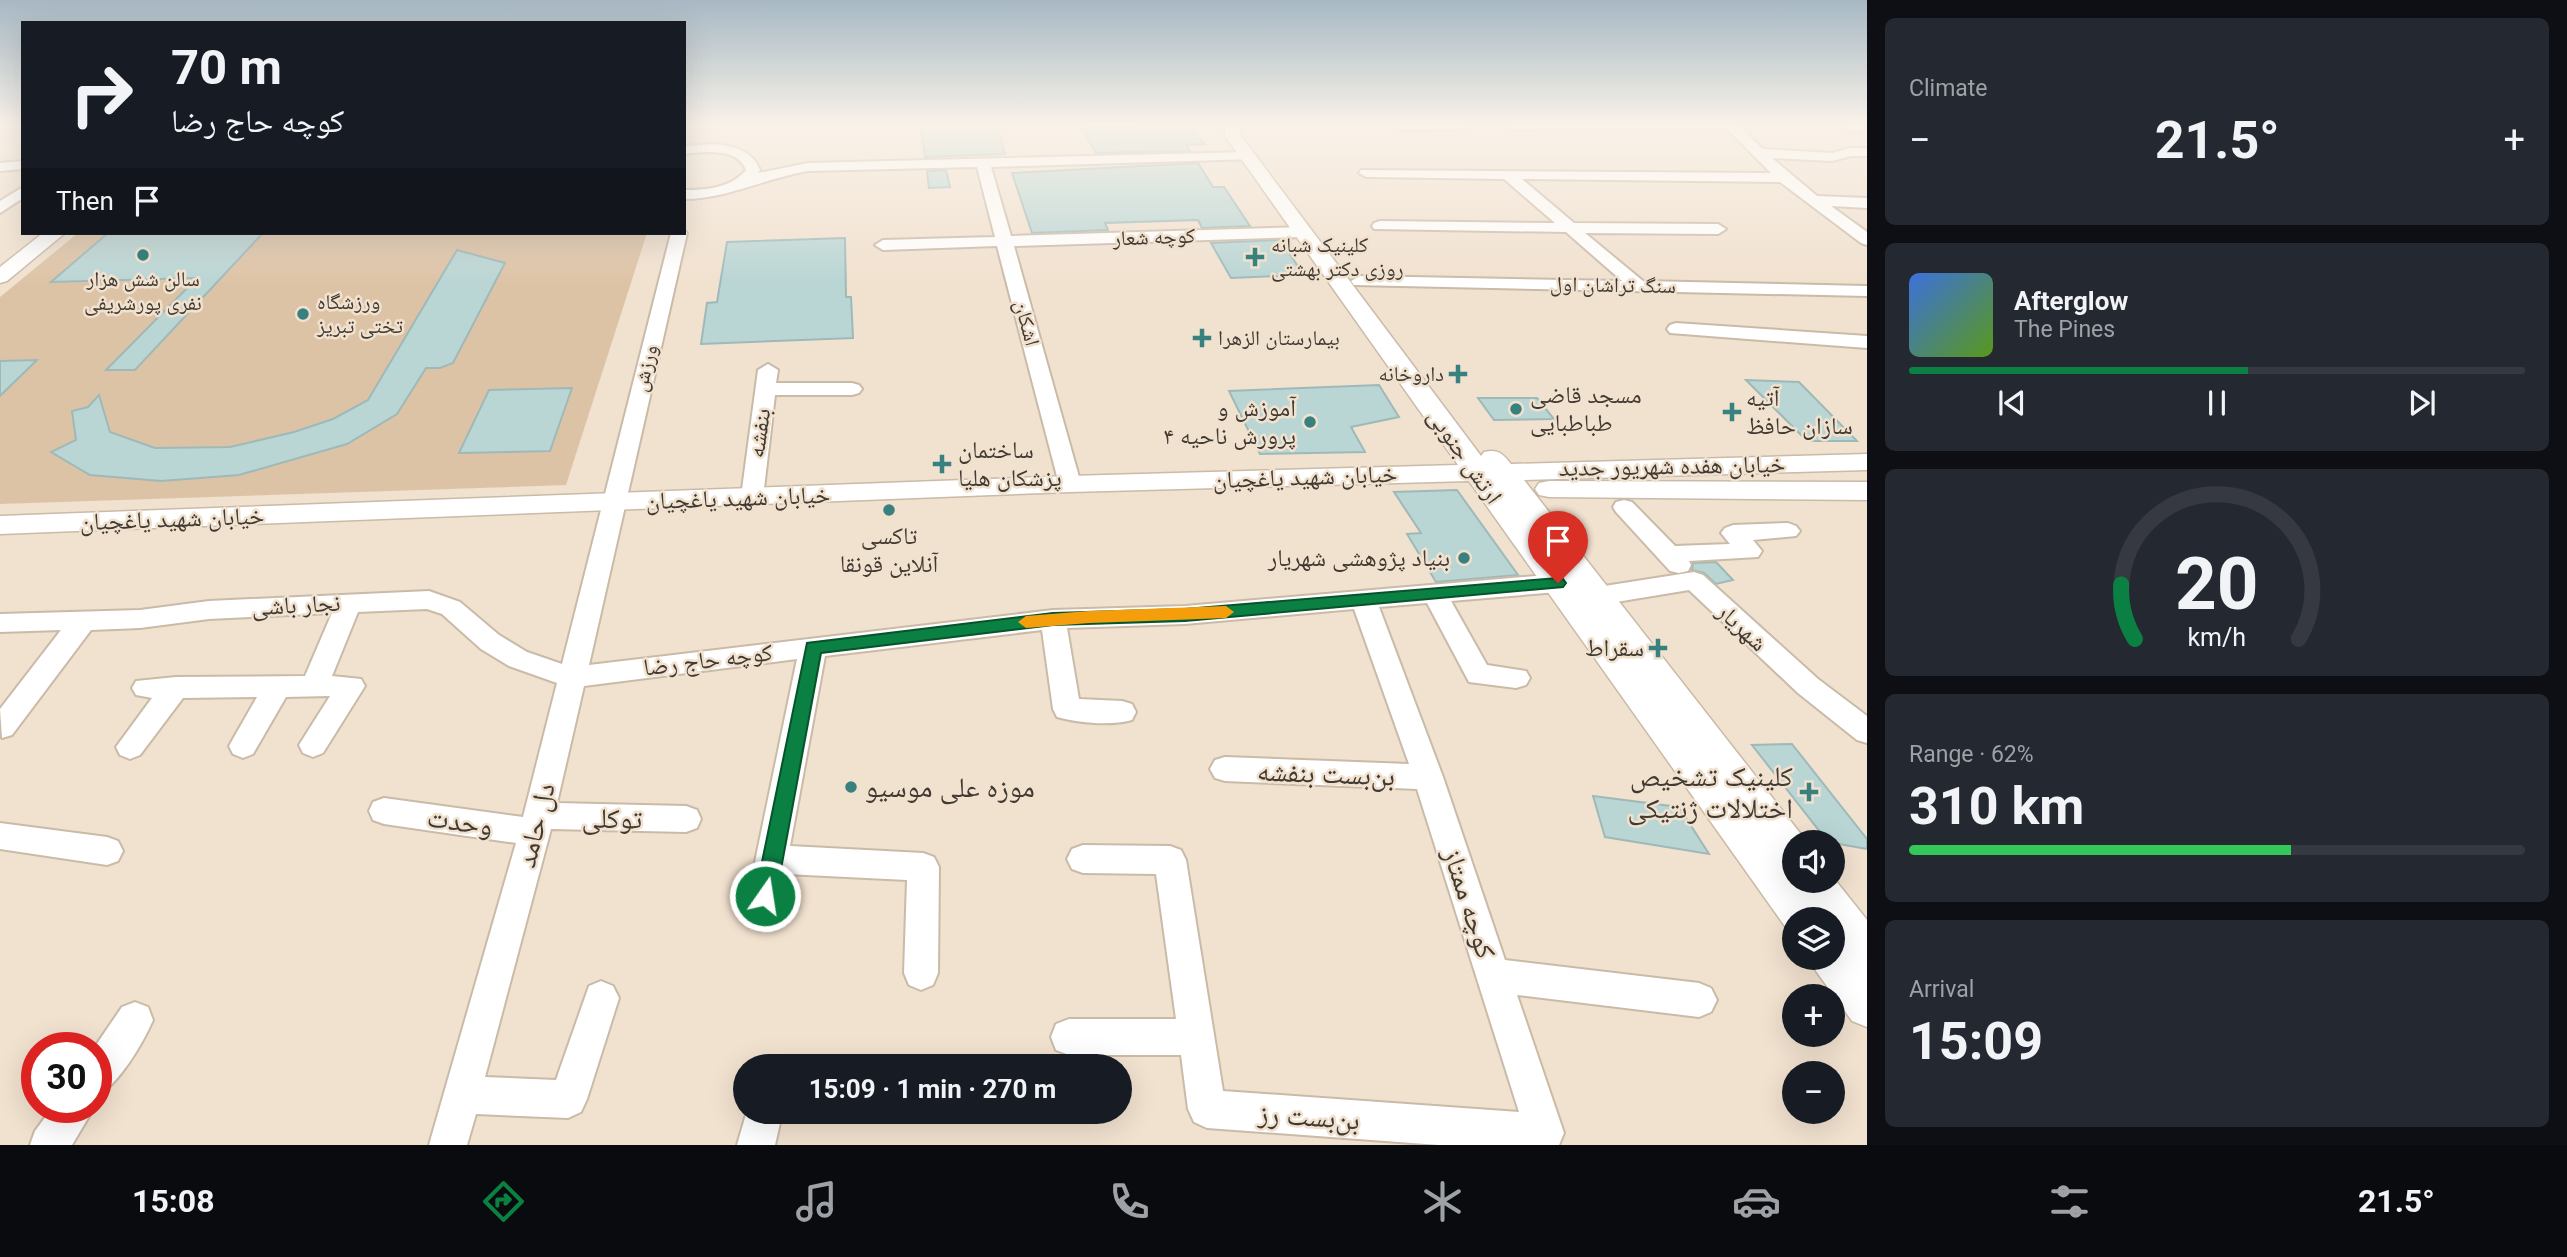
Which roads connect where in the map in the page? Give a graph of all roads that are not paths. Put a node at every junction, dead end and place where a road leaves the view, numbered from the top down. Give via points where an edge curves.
1 (746, 177) edge
2 (759, 177) edge
3 (987, 177) edge
4 (1264, 177) edge
5 (1281, 177) edge
6 (1511, 177) edge
7 (1745, 177) edge
8 (1784, 178) joint
9 (740, 183) junction
10 (21, 192) edge
11 (711, 193) junction
12 (0, 195) edge
13 (686, 195) edge
14 (1813, 200) junction
15 (1867, 203) edge
16 (0, 208) edge
17 (688, 212) dead end
18 (1380, 226) dead end
19 (1569, 228) junction
20 (1718, 229) dead end
21 (1304, 232) junction
22 (52, 235) edge
23 (679, 235) edge
24 (1867, 240) edge
25 (1004, 242) junction
26 (883, 245) dead end
27 (0, 277) edge
28 (1360, 281) junction
29 (1638, 286) junction
30 (1867, 291) edge
31 (1676, 329) dead end
32 (1867, 342) edge
33 (852, 389) dead end
34 (1867, 462) edge
35 (1495, 480) junction
36 (1070, 484) junction
37 (1867, 491) edge
38 (752, 497) junction
39 (612, 503) junction
40 (1624, 508) dead end
41 (0, 525) edge
42 (1788, 531) dead end
43 (1668, 554) junction
44 (1694, 581) junction
45 (1558, 583) junction
46 (1435, 595) junction
47 (1598, 596) junction
48 (1364, 601) junction
49 (350, 603) junction
50 (1053, 619) junction
51 (83, 621) junction
52 (0, 623) edge
53 (813, 648) junction
54 (570, 677) junction
55 (1516, 678) dead end
56 (278, 686) junction
57 (314, 686) junction
58 (176, 687) junction
59 (146, 688) dead end
60 (1122, 712) dead end
61 (2, 726) edge
62 (1867, 732) edge
63 (313, 745) dead end
64 (130, 747) dead end
65 (243, 747) dead end
66 (1225, 769) dead end
67 (1428, 777) junction
68 (384, 811) dead end
69 (686, 820) dead end
70 (536, 824) junction
71 (0, 836) edge
72 (1782, 839) edge
73 (107, 850) dead end
74 (774, 859) junction
75 (1083, 859) dead end
76 (1822, 893) edge
77 (1794, 907) edge
78 (761, 915) dead end
79 (1867, 953) edge
80 (1841, 970) edge
81 (921, 973) dead end
82 (1493, 975) junction
83 (601, 998) dead end
84 (1699, 1000) dead end
85 (1867, 1006) edge
86 (135, 1020) dead end
87 (1069, 1037) dead end
88 (1197, 1037) junction
89 (112, 1054) edge
90 (461, 1095) junction
91 (64, 1123) edge
92 (1486, 1137) edge
93 (49, 1145) edge
94 (448, 1145) edge

1 - 9 street
2 - 9 street
3 - 25 street, اشکان
4 - 21 main road, ارتش جنوبی
5 - 28 main road, ارتش جنوبی
6 - 19 street
7 - 8 street
8 - 14 street
9 - 11 street
10 - 12 street
10 - 16 street
11 - 13 street
11 - 17 street
14 - 15 street
14 - 24 street
18 - 19 street
19 - 20 street
19 - 29 street
21 - 25 street, کوچه شعار
21 - 35 main road, ارتش جنوبی
22 - 27 main road
23 - 39 street, ورزش
25 - 26 street, کوچه شعار
25 - 36 street, اشکان
28 - 29 street, سنگ تراشان اول
28 - 35 main road, ارتش جنوبی
29 - 30 street, سنگ تراشان اول
31 - 32 street
33 - 38 street, بنفشه via 767,379
34 - 35 main road, خیابان هفده شهریور جدید
35 - 36 main road, خیابان شهید یاغچیان
35 - 37 main road, خیابان هفده شهریور جدید
35 - 45 main road, ارتش جنوبی
35 - 47 main road, ارتش جنوبی
36 - 38 main road, خیابان شهید یاغچیان
38 - 39 main road, خیابان شهید یاغچیان
39 - 41 main road, خیابان شهید یاغچیان
39 - 54 street, دل حامد
40 - 43 street, شهریار
42 - 43 street via 1733,533 1750,551
43 - 44 street, شهریار
44 - 47 street
44 - 62 street, شهریار via 1808,686
45 - 46 street, کوچه حاج رضا
45 - 77 main road, ارتش جنوبی
46 - 48 street, کوچه حاج رضا
46 - 55 street via 1479,675
47 - 72 main road, ارتش جنوبی
48 - 50 street, کوچه حاج رضا via 1185,615
48 - 67 street, کوچه ممتاز
49 - 51 street, نجار باشی
49 - 54 street, نجار باشی via 429,600 451,608 518,659
49 - 57 street
50 - 53 street, کوچه حاج رضا
50 - 60 street via 1067,709
51 - 52 street, نجار باشی
51 - 61 street
53 - 54 street, کوچه حاج رضا
53 - 74 street
54 - 70 street, دل حامد
56 - 57 street
56 - 58 street
56 - 65 street
57 - 63 street via 351,686
58 - 59 street
58 - 64 street
66 - 67 street, بن‌بست بنفشه
67 - 82 street, کوچه ممتاز
68 - 70 street, وحدت
69 - 70 street, توکلی
70 - 90 street, دل حامد
71 - 73 street
74 - 78 street
74 - 81 street via 923,867
75 - 88 street, بن‌بست رز via 1170,860
76 - 79 main road
80 - 85 main road
82 - 84 street
82 - 92 street, کوچه ممتاز via 1545,1133
83 - 90 street via 568,1099
86 - 89 street
87 - 88 street
88 - 92 street, بن‌بست رز via 1208,1109
90 - 94 street, دل حامد
91 - 93 street

